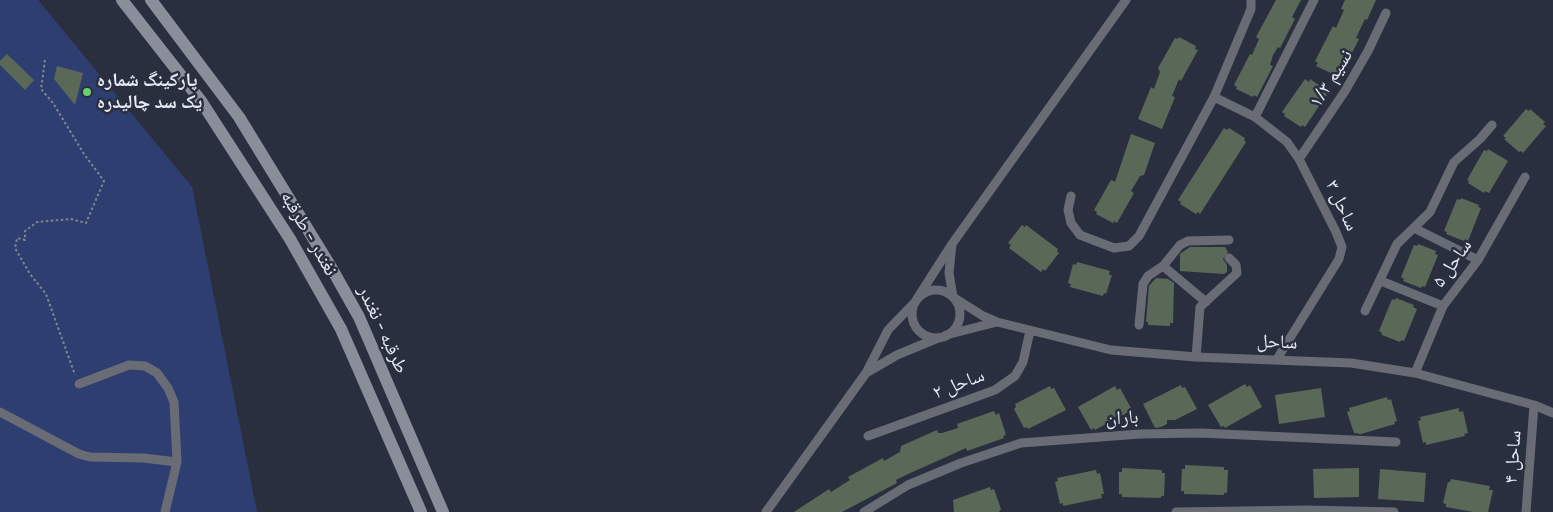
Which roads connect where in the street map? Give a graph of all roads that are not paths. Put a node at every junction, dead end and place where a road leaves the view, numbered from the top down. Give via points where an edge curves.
1 (122, 0) edge
2 (151, 0) edge
3 (1126, 0) edge
4 (1251, 0) edge
5 (1314, 0) edge
6 (1386, 13) dead end
7 (1214, 97) junction
8 (1255, 117) junction
9 (1492, 125) dead end
10 (1299, 159) junction
11 (1525, 177) dead end
12 (1071, 196) dead end
13 (1414, 228) junction
14 (1229, 240) dead end
15 (952, 244) junction
16 (1229, 258) dead end
17 (1478, 260) junction
18 (1163, 266) junction
19 (1382, 281) junction
20 (953, 297) junction
21 (915, 302) junction
22 (1206, 302) junction
23 (1443, 306) junction
24 (1365, 311) dead end
25 (997, 322) junction
26 (1139, 325) dead end
27 (1030, 331) junction
28 (943, 336) junction
29 (1196, 357) junction
30 (1277, 359) junction
31 (866, 373) junction
32 (1415, 373) junction
33 (80, 384) road end
34 (1534, 405) junction
35 (0, 412) edge
36 (1553, 413) edge
37 (868, 436) dead end
38 (1396, 442) dead end
39 (177, 462) junction
40 (1308, 511) edge
41 (165, 512) edge
42 (421, 512) edge
43 (443, 512) edge
44 (766, 512) edge
45 (864, 512) edge
46 (1176, 512) edge
47 (1394, 512) edge
48 (1526, 512) edge

1 - 42 street, نغندر - طرقبه via 206,107 290,239 341,329
2 - 43 street, طرقبه - نغندر via 239,117 332,269 359,317
3 - 15 street
4 - 7 street via 1250,10
5 - 8 street
6 - 10 street, نسیم ۱/۳ via 1345,91
7 - 8 street, ساحل ۳
7 - 12 street via 1139,236 1129,246 1114,248 1080,235 1068,210
8 - 10 street, ساحل ۳ via 1287,142
9 - 13 street via 1454,162 1430,212
10 - 30 street, ساحل ۳ via 1342,247 1339,259
11 - 17 street, ساحل ۵
13 - 17 street
13 - 19 street via 1397,244
14 - 18 street via 1188,241 1180,245
15 - 20 street via 949,273
15 - 21 street
16 - 22 street via 1236,265 1237,274
17 - 23 street, ساحل ۵
18 - 22 street
18 - 26 street via 1142,284
19 - 23 street
19 - 24 street
20 - 21 street via 947,292 932,290 919,296
20 - 25 street, ساحل
20 - 28 street via 959,318 957,325
21 - 28 street via 912,317 918,330 924,335
21 - 31 street via 888,330
22 - 29 street via 1200,307
23 - 32 street, ساحل ۵
25 - 27 street, ساحل
25 - 28 street, ساحل
27 - 29 street, ساحل via 1111,350
27 - 37 street, ساحل ۲ via 1015,376 995,390
28 - 31 street, ساحل via 897,355
29 - 30 street, ساحل
30 - 32 street, ساحل via 1351,363
31 - 44 street
32 - 34 street, ساحل
33 - 39 street via 129,365 145,366 157,373 174,402
34 - 36 street, ساحل
34 - 48 street, ساحل ۴
35 - 39 street via 79,454
38 - 45 street, باران via 1200,433 1020,442 908,485
39 - 41 street
40 - 46 street
40 - 47 street

